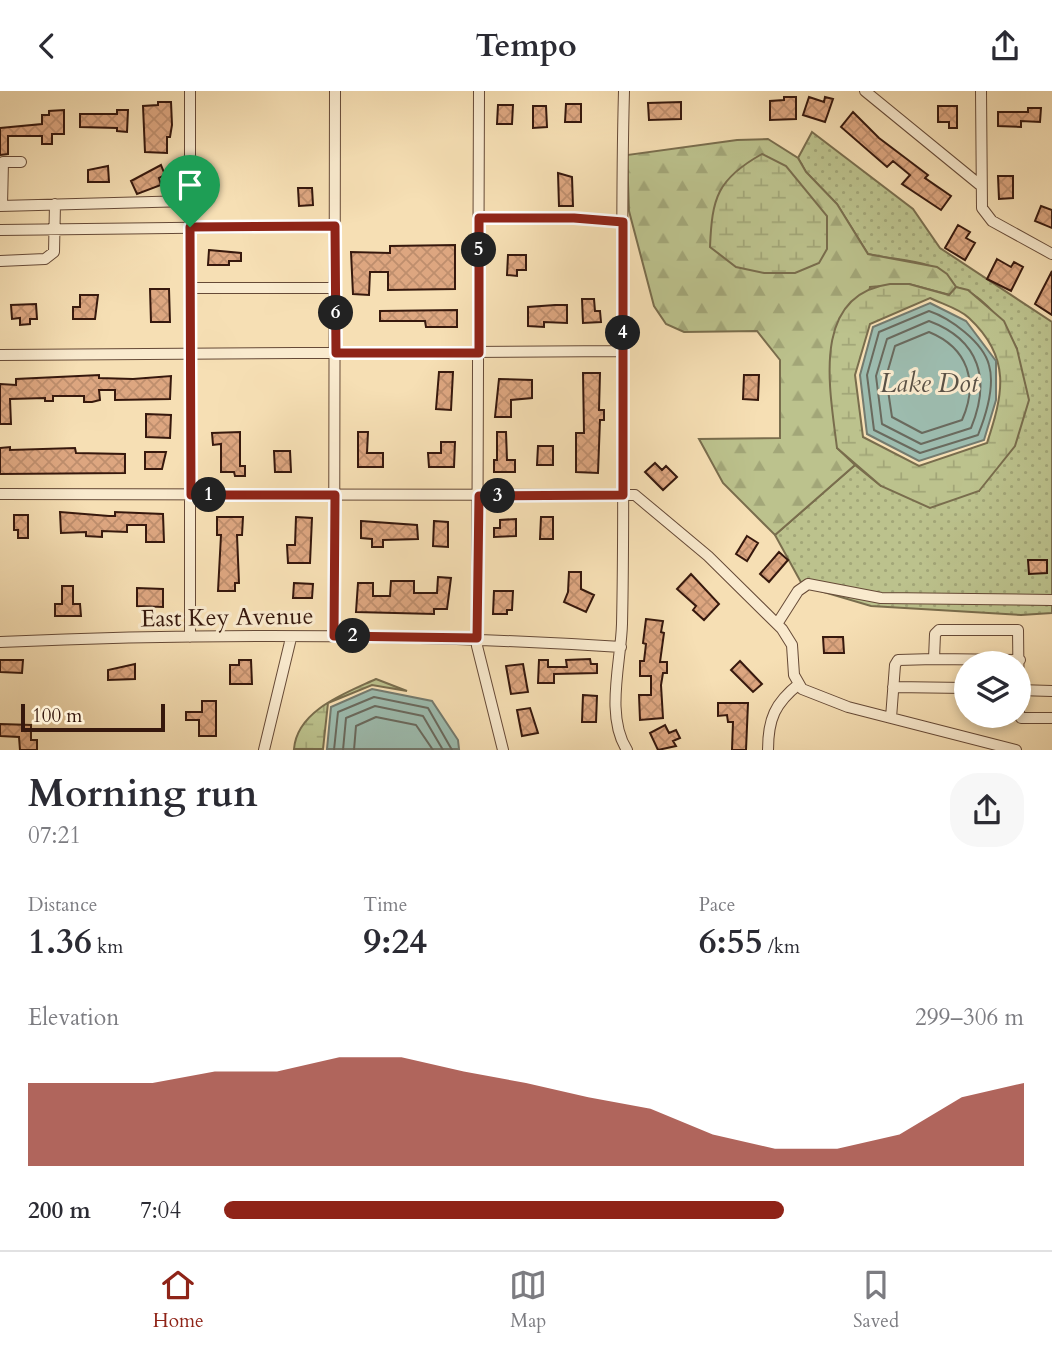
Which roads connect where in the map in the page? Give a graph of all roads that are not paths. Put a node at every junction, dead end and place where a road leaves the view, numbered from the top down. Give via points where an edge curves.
1 (190, 91) edge
2 (335, 91) edge
3 (479, 91) edge
4 (624, 91) edge
5 (865, 91) edge
6 (981, 91) edge
7 (21, 162) dead end
8 (980, 185) junction
9 (190, 201) junction
10 (55, 204) junction
11 (1, 205) edge
12 (479, 218) junction
13 (623, 222) junction
14 (335, 226) junction
15 (58, 227) junction
16 (190, 227) junction
17 (0, 230) edge
18 (1052, 254) edge
19 (0, 261) edge
20 (190, 288) junction
21 (335, 288) junction
22 (622, 351) junction
23 (336, 353) junction
24 (479, 353) junction
25 (0, 355) edge
26 (191, 355) junction
27 (0, 494) edge
28 (191, 495) junction
29 (335, 495) junction
30 (623, 495) junction
31 (479, 496) junction
32 (1052, 600) edge
33 (777, 624) junction
34 (334, 636) junction
35 (190, 637) junction
36 (291, 638) junction
37 (477, 638) junction
38 (0, 642) edge
39 (621, 647) junction
40 (1019, 651) edge
41 (934, 659) junction
42 (954, 659) edge
43 (799, 684) junction
44 (894, 687) junction
45 (954, 688) edge
46 (1031, 690) edge
47 (1052, 691) edge
48 (891, 718) junction
49 (1031, 718) edge
50 (1052, 719) edge
51 (264, 750) edge
52 (503, 750) edge
53 (627, 750) edge
54 (768, 750) edge
55 (1016, 750) edge

1 - 9 street
2 - 14 street
3 - 12 street
4 - 13 street
5 - 8 street
6 - 8 street
7 - 11 street via 3,162
8 - 18 street via 986,216
9 - 10 street
9 - 16 street
10 - 11 street
10 - 15 street
12 - 13 street
12 - 24 street
13 - 22 street
14 - 16 street
14 - 21 street
15 - 16 street
15 - 17 street
15 - 19 street via 54,252 45,259
16 - 20 street
20 - 21 street
20 - 26 street
21 - 23 street
22 - 24 street
22 - 30 street
23 - 24 street
23 - 26 street
23 - 29 street
24 - 31 street
25 - 26 street
26 - 28 street
27 - 28 street
28 - 29 street
28 - 35 street
29 - 31 street
29 - 34 street
30 - 31 street
30 - 33 street via 635,495 665,519
30 - 39 street
31 - 37 street
32 - 33 street via 881,598 808,584 798,591
33 - 43 street via 792,645
34 - 36 street, East Key Avenue
34 - 37 street, East Key Avenue
35 - 36 street, East Key Avenue
35 - 38 street, East Key Avenue
36 - 51 street
37 - 39 street, East Key Avenue
37 - 52 street
39 - 53 street via 617,722
40 - 41 street via 1018,630 939,630
41 - 42 street
41 - 44 street via 898,660
43 - 48 street via 809,693
43 - 54 street via 772,715
44 - 45 street
44 - 48 street
46 - 47 street
48 - 55 street
49 - 50 street

